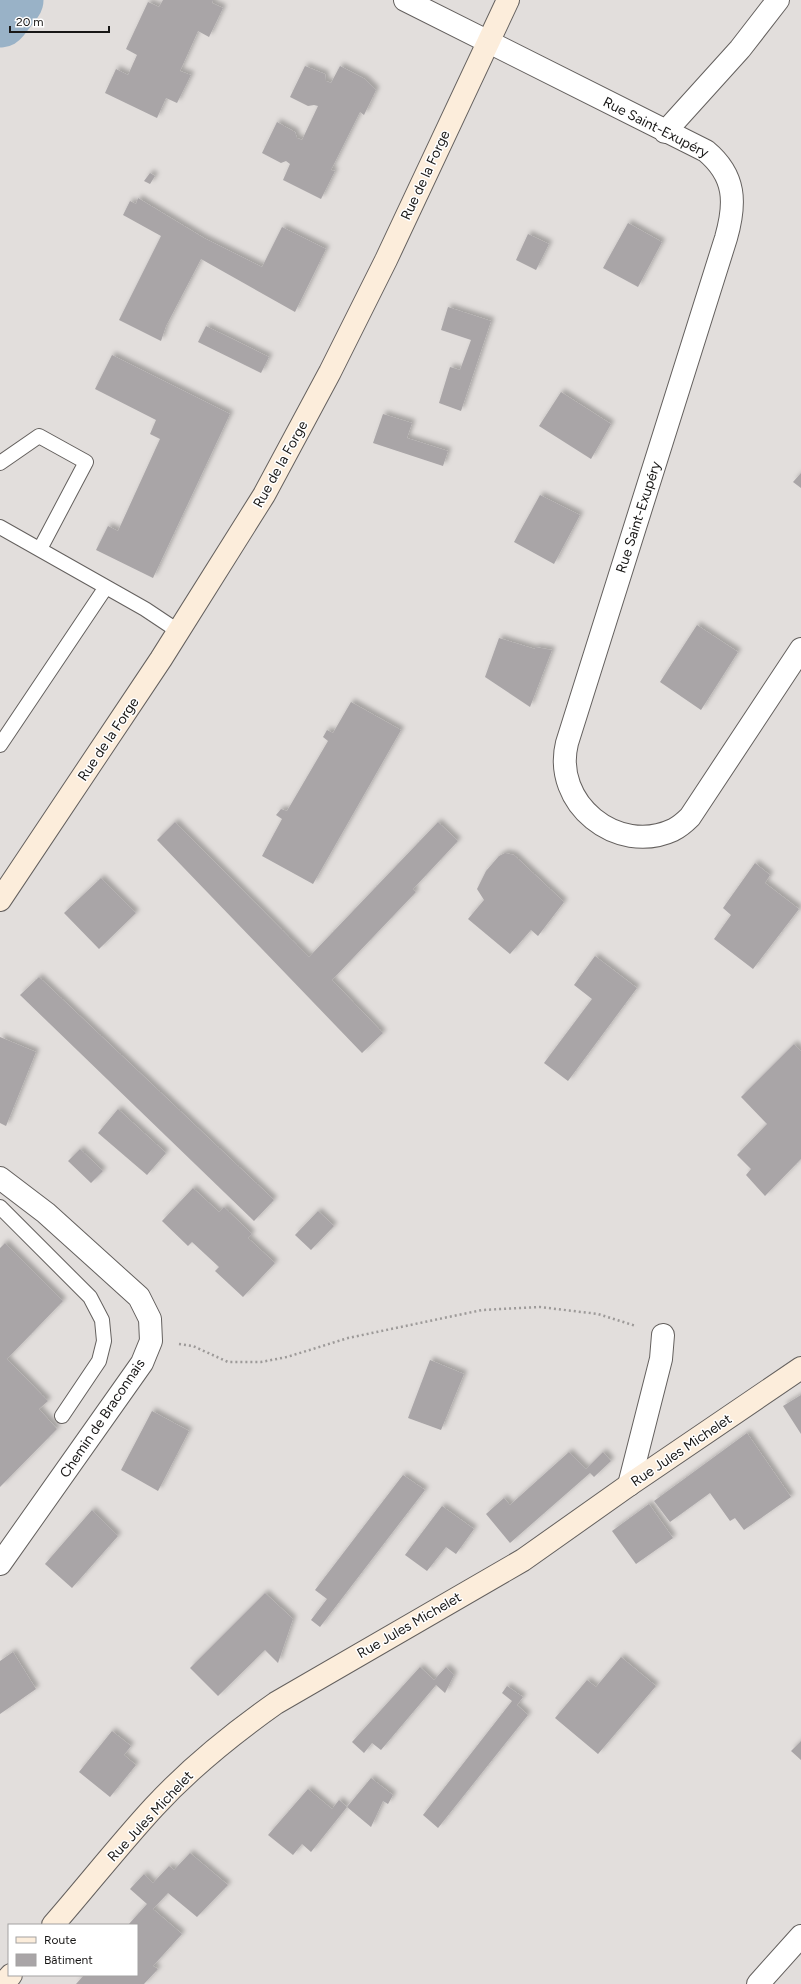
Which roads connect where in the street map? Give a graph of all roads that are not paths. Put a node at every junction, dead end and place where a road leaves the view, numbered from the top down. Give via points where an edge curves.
1 (405, 0) edge
2 (508, 0) edge
3 (778, 0) edge
4 (490, 41) junction
5 (665, 132) junction
6 (0, 463) edge
7 (0, 527) edge
8 (40, 550) junction
9 (106, 587) junction
10 (178, 631) junction
11 (801, 649) edge
12 (0, 745) edge
13 (0, 900) edge
14 (0, 1178) edge
15 (0, 1207) edge
16 (663, 1335) road end
17 (801, 1368) edge
18 (62, 1416) dead end
19 (629, 1485) junction
20 (0, 1564) edge
21 (55, 1924) edge
22 (801, 1936) edge
23 (10, 1976) edge
24 (3, 1984) edge
25 (758, 1984) edge

1 - 4 street, Rue Saint-Exupéry
2 - 4 main road, Rue de la Forge
3 - 5 street via 740,49
4 - 5 street, Rue Saint-Exupéry
4 - 10 main road, Rue de la Forge via 330,372 264,495
5 - 11 street, Rue Saint-Exupéry via 706,151 716,159 724,171 733,200 732,219 564,754 564,768 570,790 578,805 598,824 618,832 645,837 674,830 690,818
6 - 8 lane via 38,436 86,462
7 - 8 lane
8 - 9 lane
9 - 10 lane
9 - 12 lane
10 - 13 main road, Rue de la Forge
14 - 20 street, Chemin de Braconnais via 46,1213 139,1297 150,1319 151,1341 142,1363
15 - 18 lane via 90,1297 102,1320 104,1341 100,1361
16 - 19 street via 661,1359
17 - 19 main road, Rue Jules Michelet
19 - 21 main road, Rue Jules Michelet via 523,1560 289,1696 243,1726 199,1763 154,1807
22 - 25 street
23 - 24 main road

